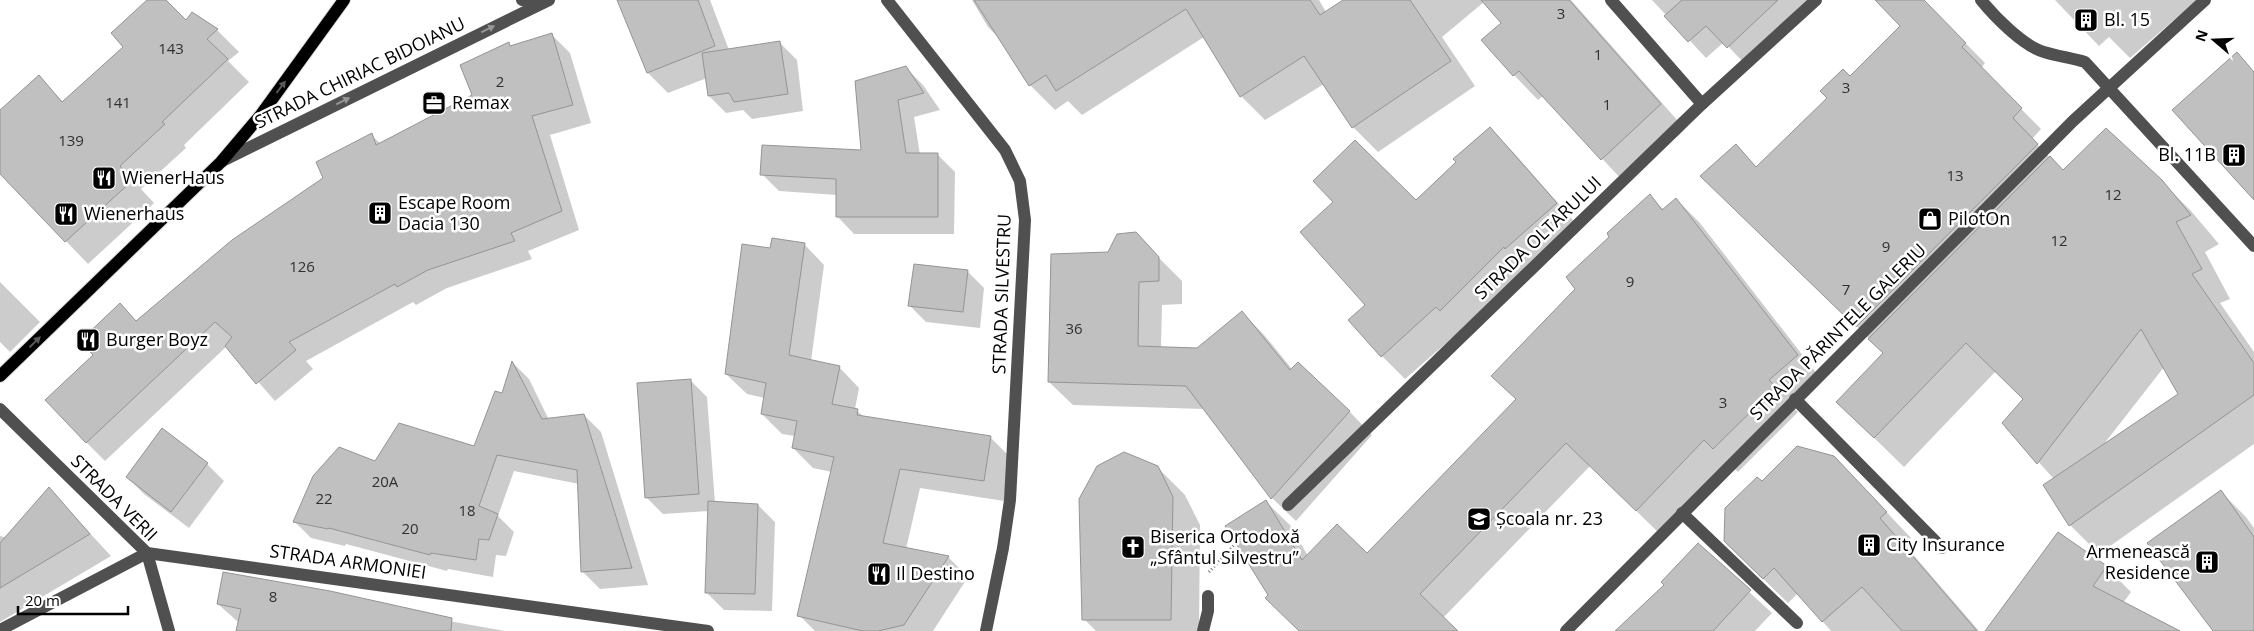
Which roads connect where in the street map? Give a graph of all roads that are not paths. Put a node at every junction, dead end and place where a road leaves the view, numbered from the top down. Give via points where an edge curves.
1 (344, 0) edge
2 (522, 0) edge
3 (887, 0) edge
4 (1611, 0) edge
5 (1816, 0) edge
6 (1981, 0) edge
7 (2205, 0) edge
8 (546, 2) edge
9 (2109, 88) junction
10 (1702, 104) junction
11 (221, 162) junction
12 (2254, 246) edge
13 (0, 376) edge
14 (1795, 399) junction
15 (0, 409) edge
16 (1288, 505) dead end
17 (1682, 513) junction
18 (1942, 548) dead end
19 (147, 553) junction
20 (1208, 596) road end
21 (1797, 624) dead end
22 (0, 630) edge
23 (169, 631) edge
24 (708, 631) edge
25 (986, 631) edge
26 (1203, 631) edge
27 (1566, 631) edge

11 -> 1 main road via 260,116
2 - 8 street, STRADA CHIRIAC BIDOIANU
3 - 25 street, STRADA SILVESTRU via 1005,150 1020,181 1026,220 1010,500
4 - 10 street
5 - 10 street, STRADA OLTARULUI
6 - 9 street via 2020,37 2042,51 2085,62
7 - 9 street, STRADA PĂRINTELE GALERIU
11 -> 8 street, STRADA CHIRIAC BIDOIANU
9 - 12 street
9 - 14 street, STRADA PĂRINTELE GALERIU
10 - 16 street, STRADA OLTARULUI
13 -> 11 main road
14 - 17 street, STRADA PĂRINTELE GALERIU
14 - 18 street
15 - 19 street, STRADA VERII
17 - 21 street
17 - 27 street, STRADA PĂRINTELE GALERIU
19 - 22 street
19 - 23 street, STRADA VERII
19 - 24 street, STRADA ARMONIEI
20 - 26 street

